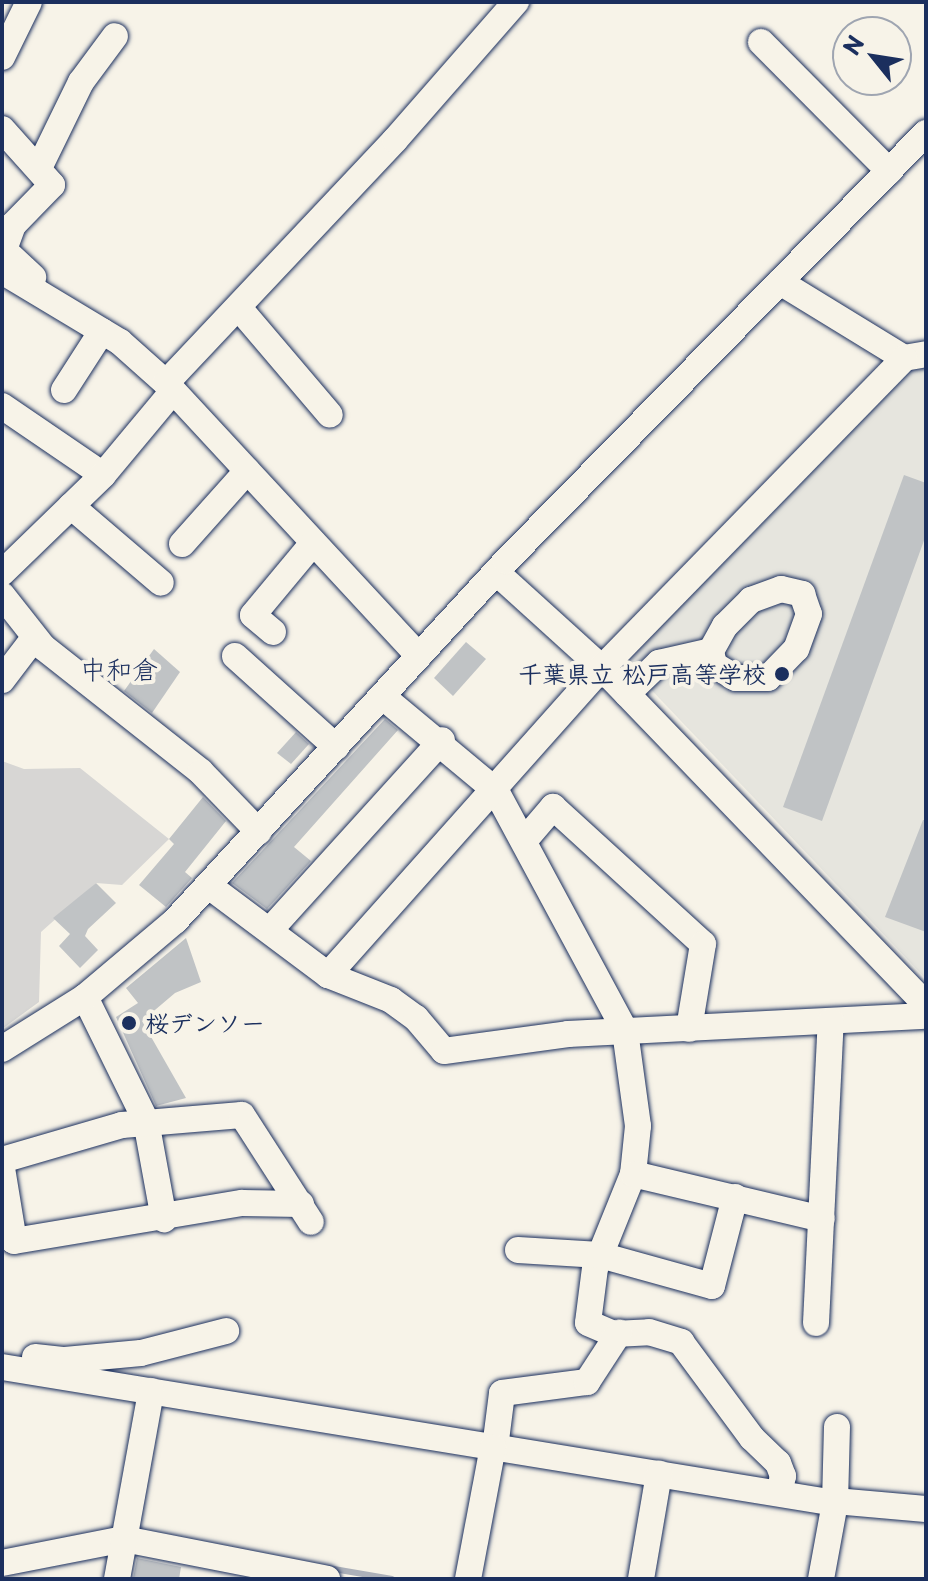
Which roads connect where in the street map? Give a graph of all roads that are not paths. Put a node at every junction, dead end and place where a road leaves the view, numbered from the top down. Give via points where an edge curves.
1 (29, 2) edge
2 (516, 2) edge
3 (115, 36) dead end
4 (761, 42) dead end
5 (2, 57) edge
6 (2, 129) edge
7 (926, 133) edge
8 (39, 168) junction
9 (889, 171) junction
10 (2, 271) edge
11 (780, 282) junction
12 (55, 300) junction
13 (239, 308) junction
14 (102, 331) junction
15 (915, 356) edge
16 (169, 387) junction
17 (64, 390) dead end
18 (2, 406) edge
19 (330, 415) dead end
20 (247, 471) junction
21 (103, 475) junction
22 (71, 506) junction
23 (313, 543) junction
24 (182, 544) dead end
25 (496, 572) junction
26 (2, 573) edge
27 (161, 583) dead end
28 (2, 595) edge
29 (273, 632) dead end
30 (34, 638) junction
31 (711, 651) dead end
32 (235, 656) dead end
33 (419, 656) junction
34 (602, 668) junction
35 (2, 680) edge
36 (627, 694) junction
37 (382, 696) junction
38 (442, 740) junction
39 (336, 747) junction
40 (496, 791) junction
41 (259, 832) junction
42 (524, 841) junction
43 (209, 886) junction
44 (270, 930) junction
45 (328, 975) junction
46 (85, 997) junction
47 (926, 1005) edge
48 (926, 1016) edge
49 (831, 1021) junction
50 (689, 1029) junction
51 (625, 1031) junction
52 (2, 1049) edge
53 (146, 1121) junction
54 (2, 1160) edge
55 (2, 1168) edge
56 (633, 1174) junction
57 (735, 1197) junction
58 (164, 1219) junction
59 (822, 1219) junction
60 (518, 1250) dead end
61 (600, 1255) junction
62 (816, 1323) dead end
63 (226, 1331) dead end
64 (619, 1333) junction
65 (2, 1358) edge
66 (151, 1391) junction
67 (837, 1427) dead end
68 (494, 1448) junction
69 (659, 1474) junction
70 (779, 1493) junction
71 (835, 1502) junction
72 (926, 1509) edge
73 (124, 1539) junction
74 (2, 1563) edge
75 (117, 1579) edge
76 (327, 1579) edge
77 (468, 1579) edge
78 (641, 1579) edge
79 (821, 1579) edge

1 - 5 street
2 - 13 street
3 - 8 street via 81,82
4 - 9 street
6 - 8 street
7 - 9 street
8 - 12 street via 52,185 13,225 4,250
9 - 11 street
10 - 12 street
11 - 15 street
11 - 25 street
12 - 14 street
13 - 16 street
13 - 19 street
14 - 16 street
14 - 17 street
15 - 34 street
16 - 20 street
16 - 21 street
18 - 21 street
20 - 23 street
20 - 24 street
21 - 22 street
22 - 26 street
22 - 27 street
23 - 29 street via 253,615
23 - 33 street
25 - 33 street
25 - 34 street
28 - 30 street
30 - 35 street
30 - 41 street via 201,772
31 - 36 street via 659,663
32 - 39 street
33 - 37 street
34 - 36 street
34 - 40 street
36 - 47 street
37 - 38 street
37 - 39 street
38 - 40 street
38 - 44 street
39 - 41 street
40 - 42 street
40 - 45 street
41 - 43 street
42 - 50 street via 553,807 703,944
42 - 51 street
43 - 44 street
43 - 46 street
44 - 45 street
45 - 51 street via 391,1000 416,1018 444,1051 517,1038
46 - 52 street
46 - 53 street
48 - 49 street
49 - 50 street
49 - 59 street
50 - 51 street
51 - 56 street via 638,1126
53 - 54 street
53 - 58 street
53 - 58 street via 242,1115 306,1213 242,1203
55 - 58 street via 14,1241
56 - 57 street
56 - 61 street
57 - 59 street
57 - 61 street via 712,1286
59 - 62 street
60 - 61 street
61 - 64 street via 588,1323
63 - 65 street via 141,1353 65,1360
64 - 68 street via 587,1382 502,1393
64 - 70 street via 649,1332 681,1342 752,1438 778,1463 783,1476
65 - 66 street via 47,1375
66 - 68 street
66 - 73 street
67 - 71 street
68 - 69 street
68 - 77 street
69 - 70 street
69 - 78 street
70 - 71 street
71 - 72 street
71 - 79 street
73 - 74 street
73 - 75 street
73 - 76 street

